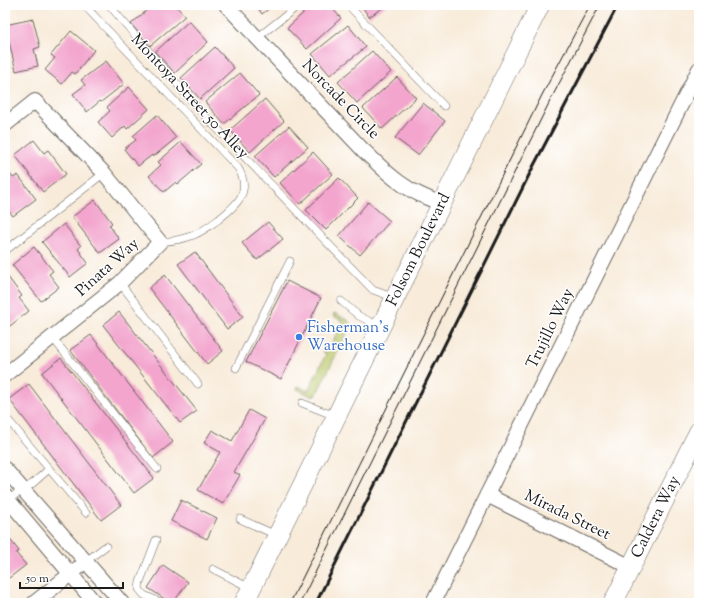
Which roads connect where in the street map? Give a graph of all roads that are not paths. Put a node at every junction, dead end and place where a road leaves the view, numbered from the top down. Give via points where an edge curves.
1 (84, 5) edge
2 (109, 5) edge
3 (226, 5) edge
4 (299, 5) edge
5 (348, 5) edge
6 (540, 5) edge
7 (257, 38) junction
8 (699, 69) edge
9 (444, 106) dead end
10 (5, 125) edge
11 (104, 173) junction
12 (442, 204) junction
13 (160, 242) junction
14 (5, 251) edge
15 (290, 261) dead end
16 (120, 283) junction
17 (395, 298) junction
18 (341, 301) dead end
19 (380, 327) junction
20 (52, 337) junction
21 (236, 368) dead end
22 (5, 375) edge
23 (198, 384) dead end
24 (302, 402) dead end
25 (336, 416) junction
26 (9, 421) dead end
27 (699, 432) edge
28 (5, 469) edge
29 (49, 469) junction
30 (157, 469) dead end
31 (23, 490) junction
32 (487, 495) junction
33 (6, 499) edge
34 (86, 513) dead end
35 (240, 519) dead end
36 (277, 536) junction
37 (156, 540) dead end
38 (106, 546) dead end
39 (85, 562) junction
40 (632, 567) junction
41 (213, 569) dead end
42 (71, 574) junction
43 (247, 596) edge
44 (34, 603) edge
45 (95, 603) edge
46 (122, 603) edge
47 (162, 603) edge
48 (434, 603) edge
49 (613, 603) edge

1 - 13 lane, Montoya Street 50 Alley via 233,163 244,182 243,192 233,207 201,232 184,239
2 - 17 lane via 202,113 372,290
3 - 7 street, Norcade Circle
4 - 7 lane
5 - 9 lane
6 - 12 main road, Folsom Boulevard
7 - 12 street, Norcade Circle via 363,150 398,182
8 - 32 street, Trujillo Way
10 - 11 street, Pinata Way via 35,101
11 - 13 street, Pinata Way
11 - 14 lane
12 - 17 main road, Folsom Boulevard
13 - 16 street, Pinata Way
15 - 21 lane
16 - 20 street, Pinata Way
16 - 23 lane
17 - 19 main road, Folsom Boulevard
18 - 19 lane via 359,316
19 - 25 main road, Folsom Boulevard
20 - 22 street, Pinata Way
20 - 30 lane
24 - 25 lane
25 - 36 main road, Folsom Boulevard
26 - 29 lane
27 - 40 main road, Caldera Way
28 - 31 street
29 - 31 lane
29 - 34 lane
31 - 33 lane
31 - 39 street
32 - 40 street, Mirada Street
32 - 48 street, Trujillo Way
33 - 42 street
35 - 36 lane
36 - 43 main road, Folsom Boulevard
37 - 47 lane via 139,589 144,595
38 - 39 lane
39 - 42 street
39 - 46 street
40 - 49 main road, Caldera Way
41 - 43 lane
42 - 44 street
42 - 45 street

